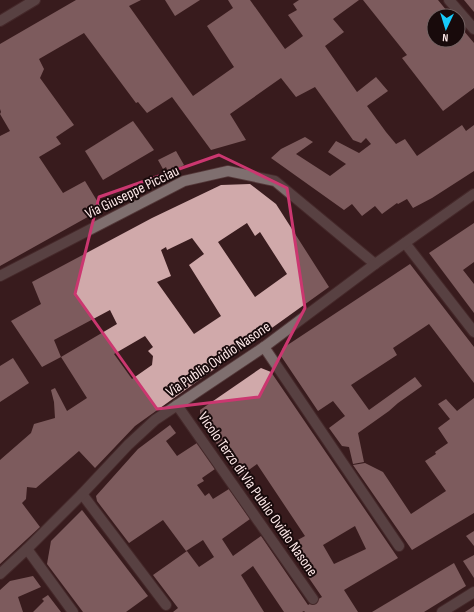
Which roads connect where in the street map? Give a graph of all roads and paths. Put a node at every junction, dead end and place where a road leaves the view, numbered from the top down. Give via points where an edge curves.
1 (36, 0) edge
2 (449, 0) edge
3 (0, 21) edge
4 (474, 29) edge
5 (474, 194) edge
6 (405, 242) junction
7 (376, 264) junction
8 (0, 276) edge
9 (474, 332) edge
10 (264, 347) junction
11 (178, 405) junction
12 (82, 494) junction
13 (399, 546) dead end
14 (27, 549) junction
15 (0, 574) edge
16 (474, 592) edge
17 (313, 599) dead end
18 (166, 605) dead end
19 (73, 612) edge
20 (442, 612) edge

1 - 3 street
2 - 4 street
5 - 6 street, Via Publio Ovidio Nasone
6 - 7 street, Via Publio Ovidio Nasone
6 - 9 street
7 - 8 street, Via Giuseppe Picciau via 275,181 228,171 184,181
7 - 10 street, Via Publio Ovidio Nasone
10 - 11 street, Via Publio Ovidio Nasone
10 - 13 street
11 - 12 street, Via Publio Ovidio Nasone via 155,420 128,445
11 - 17 street, Vicolo Terzo di Via Publio Ovidio Nasone
12 - 14 street, Via Publio Ovidio Nasone
12 - 18 street
14 - 15 street, Via Publio Ovidio Nasone
14 - 19 street
16 - 20 street

